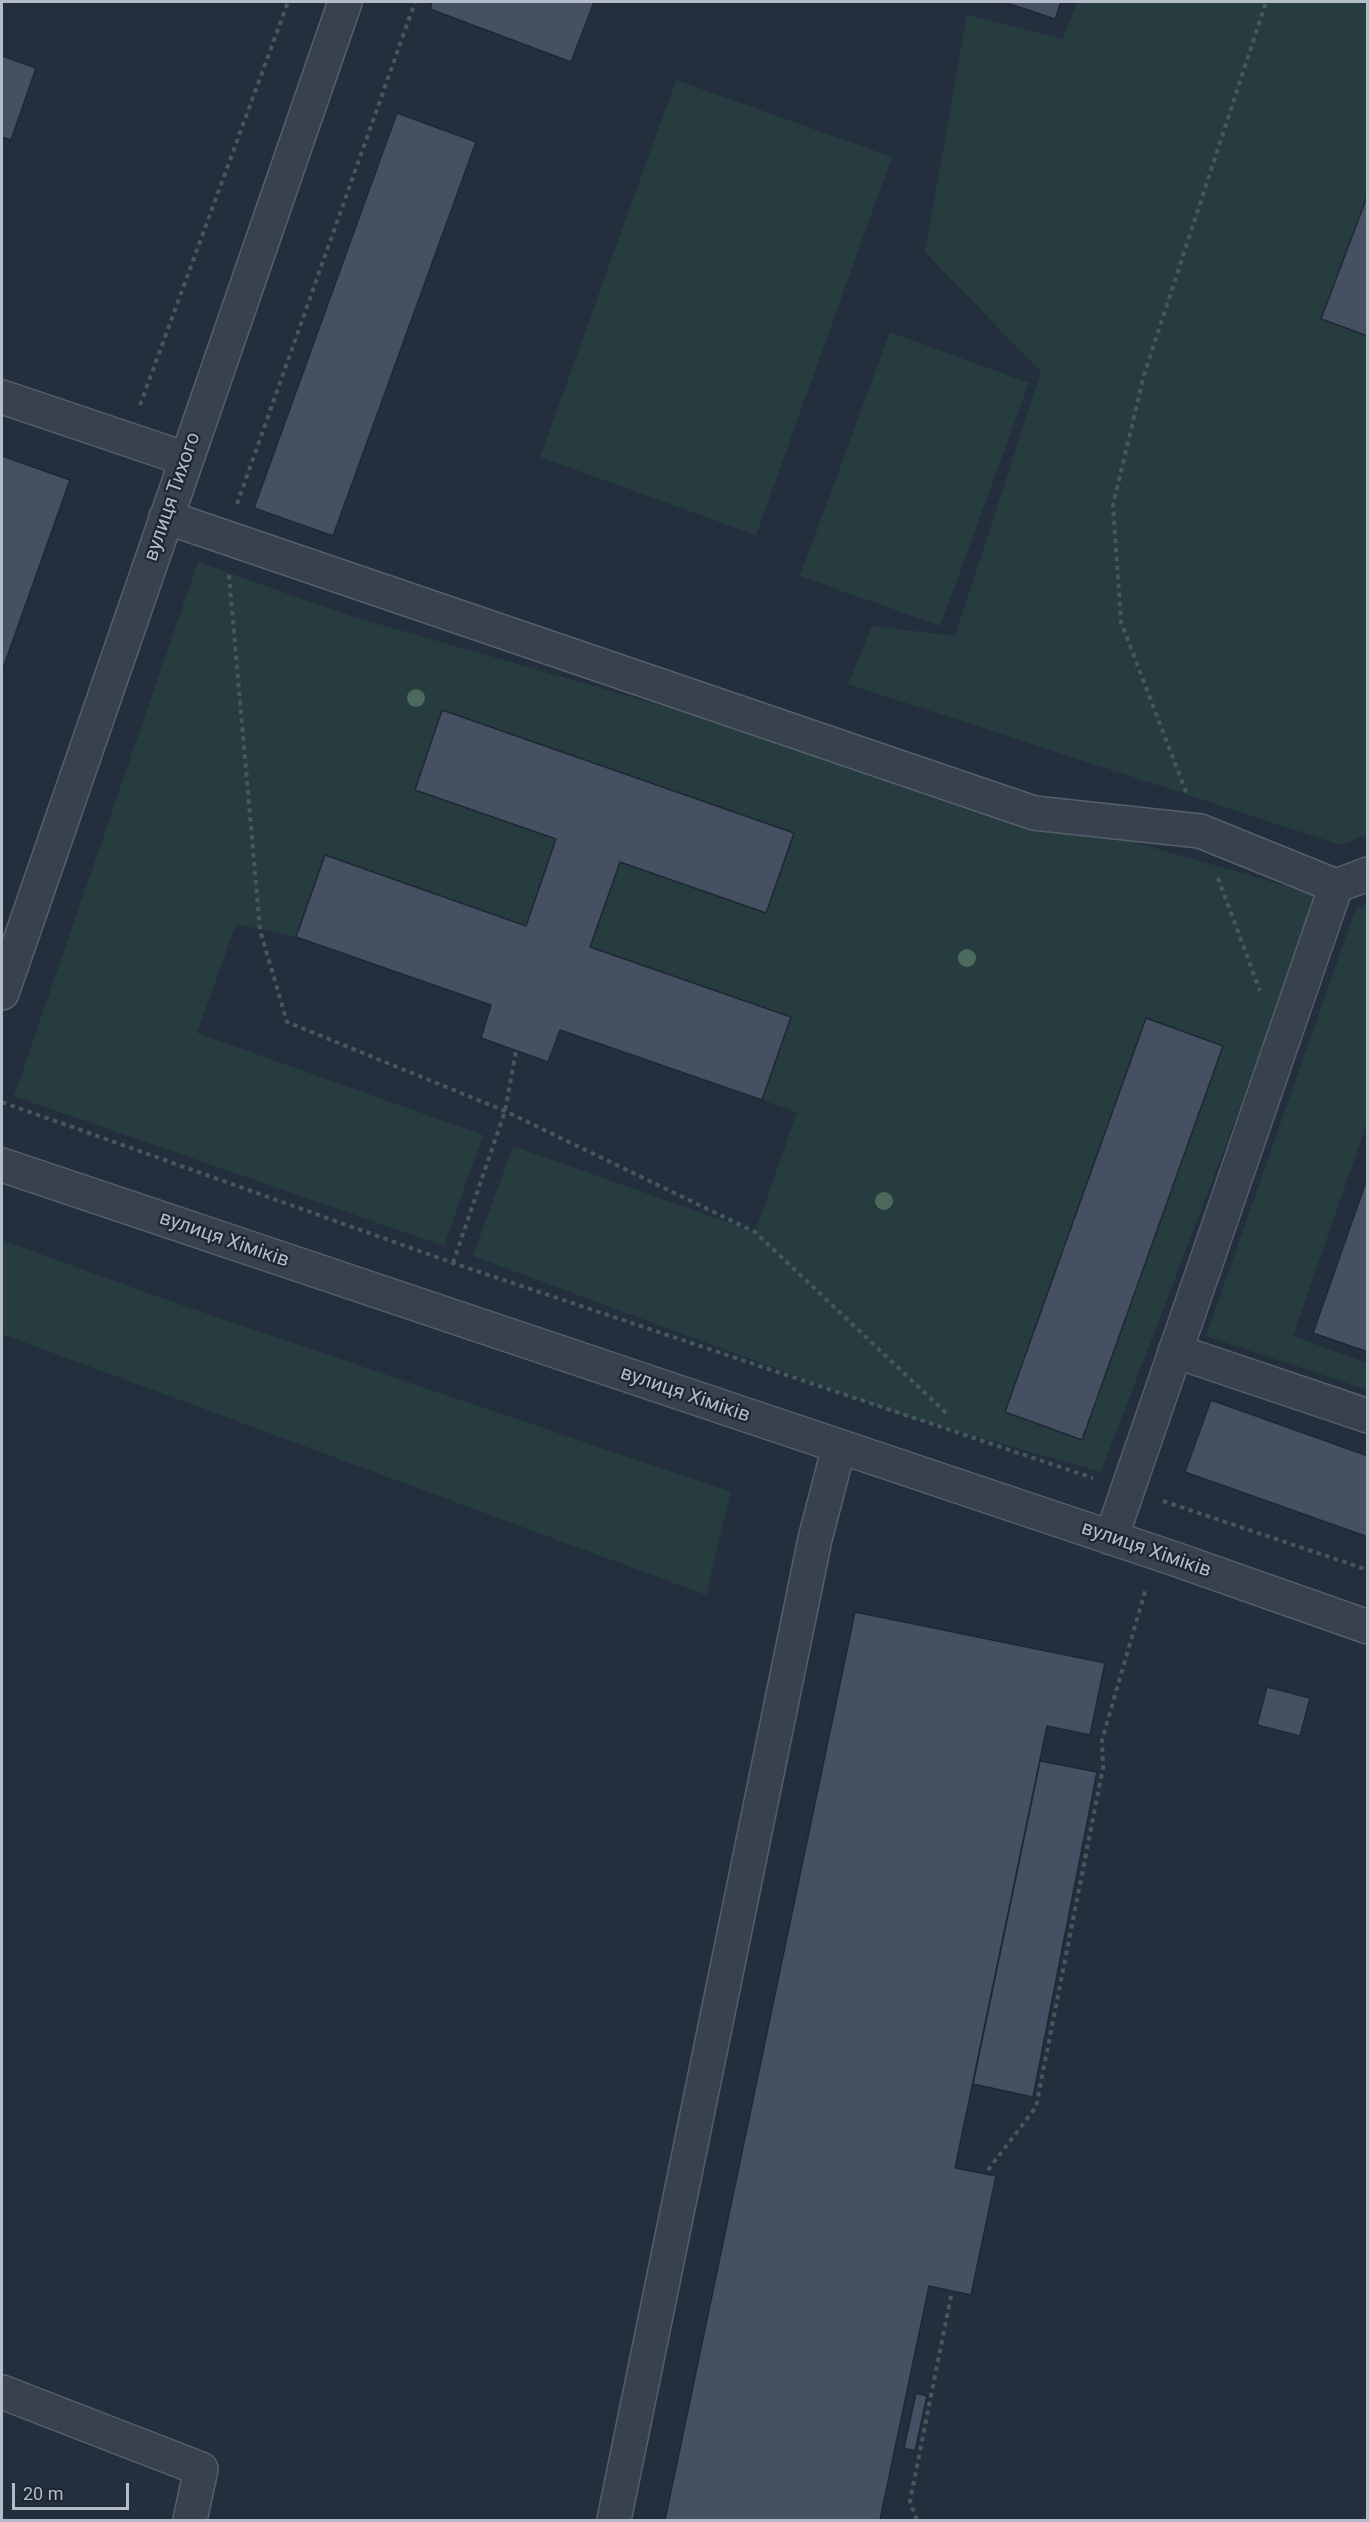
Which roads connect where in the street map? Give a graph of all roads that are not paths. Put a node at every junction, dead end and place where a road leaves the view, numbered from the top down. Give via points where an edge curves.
1 (345, 2) edge
2 (2, 398) edge
3 (186, 459) junction
4 (166, 517) junction
5 (1368, 874) edge
6 (1336, 886) junction
7 (7, 960) edge
8 (2, 993) edge
9 (2, 1165) edge
10 (1175, 1351) junction
11 (1368, 1416) edge
12 (839, 1447) junction
13 (1111, 1538) junction
14 (1368, 1628) edge
15 (2, 2392) edge
16 (190, 2520) edge
17 (614, 2520) edge

1 - 3 street, вулиця Тихого
2 - 3 street
3 - 4 street, вулиця Тихого
4 - 6 street via 1034,813 1200,831
4 - 7 street, вулиця Тихого
5 - 6 street
6 - 10 street
7 - 8 street, вулиця Тихого
9 - 12 street, вулиця Хіміків
10 - 11 street
10 - 13 street
12 - 13 street, вулиця Хіміків
12 - 17 street via 815,1539
13 - 14 street, вулиця Хіміків
15 - 16 street via 201,2469

